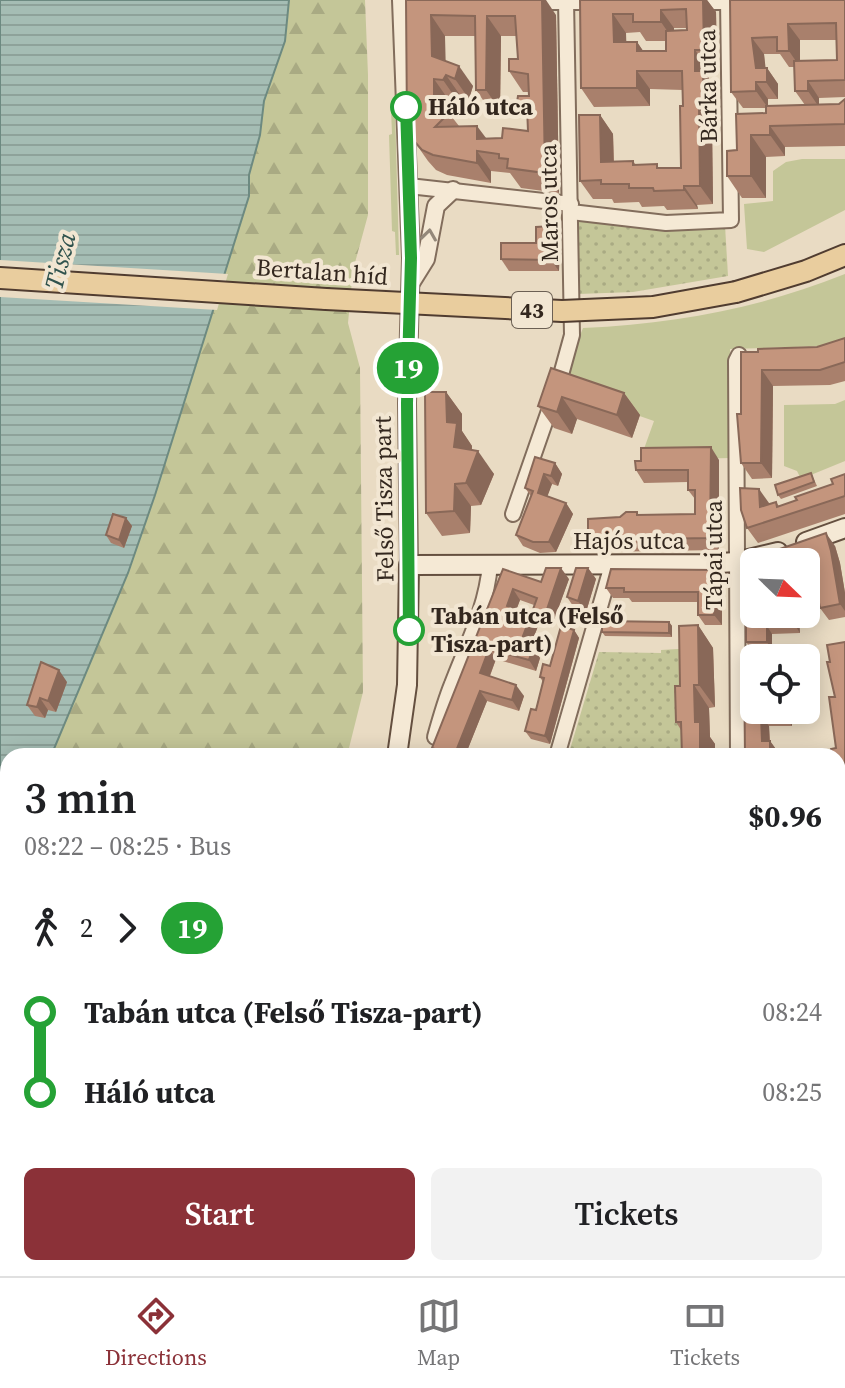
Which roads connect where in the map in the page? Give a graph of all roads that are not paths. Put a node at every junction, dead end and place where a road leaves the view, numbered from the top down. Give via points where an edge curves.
1 (401, 0) edge
2 (566, 1) edge
3 (728, 1) edge
4 (419, 2) edge
5 (520, 2) edge
6 (611, 2) edge
7 (670, 2) edge
8 (758, 2) edge
9 (409, 186) junction
10 (453, 190) junction
11 (571, 208) junction
12 (845, 255) edge
13 (0, 278) edge
14 (410, 284) junction
15 (739, 355) edge
16 (513, 514) dead end
17 (845, 528) edge
18 (736, 562) junction
19 (409, 565) junction
20 (490, 565) junction
21 (612, 565) junction
22 (435, 737) edge
23 (398, 748) edge
24 (559, 748) edge
25 (738, 748) edge

1 - 4 street
1 - 9 street, Felső Tisza part
2 - 5 street
2 - 6 street
2 - 11 street, Maros utca
3 - 7 street
3 - 8 street
3 - 11 street, Bárka utca via 731,220 666,223
9 - 10 street
9 - 14 street, Felső Tisza part
10 - 11 street
14 -> 10 street via 426,259 436,206
11 - 16 street, Maros utca via 572,335
12 - 13 main road, Bertalan híd / 43, bridge via 736,292 653,307 562,311
14 - 19 street, Felső Tisza part
15 - 18 street, Tápai utca
17 - 18 main road, Hajós utca
18 - 21 main road, Hajós utca
18 - 25 street, Tápai utca
19 - 20 main road, Hajós utca
19 - 23 main road, Felső Tisza part via 407,685
20 - 21 main road, Hajós utca
20 - 22 street via 474,635
21 - 24 street

